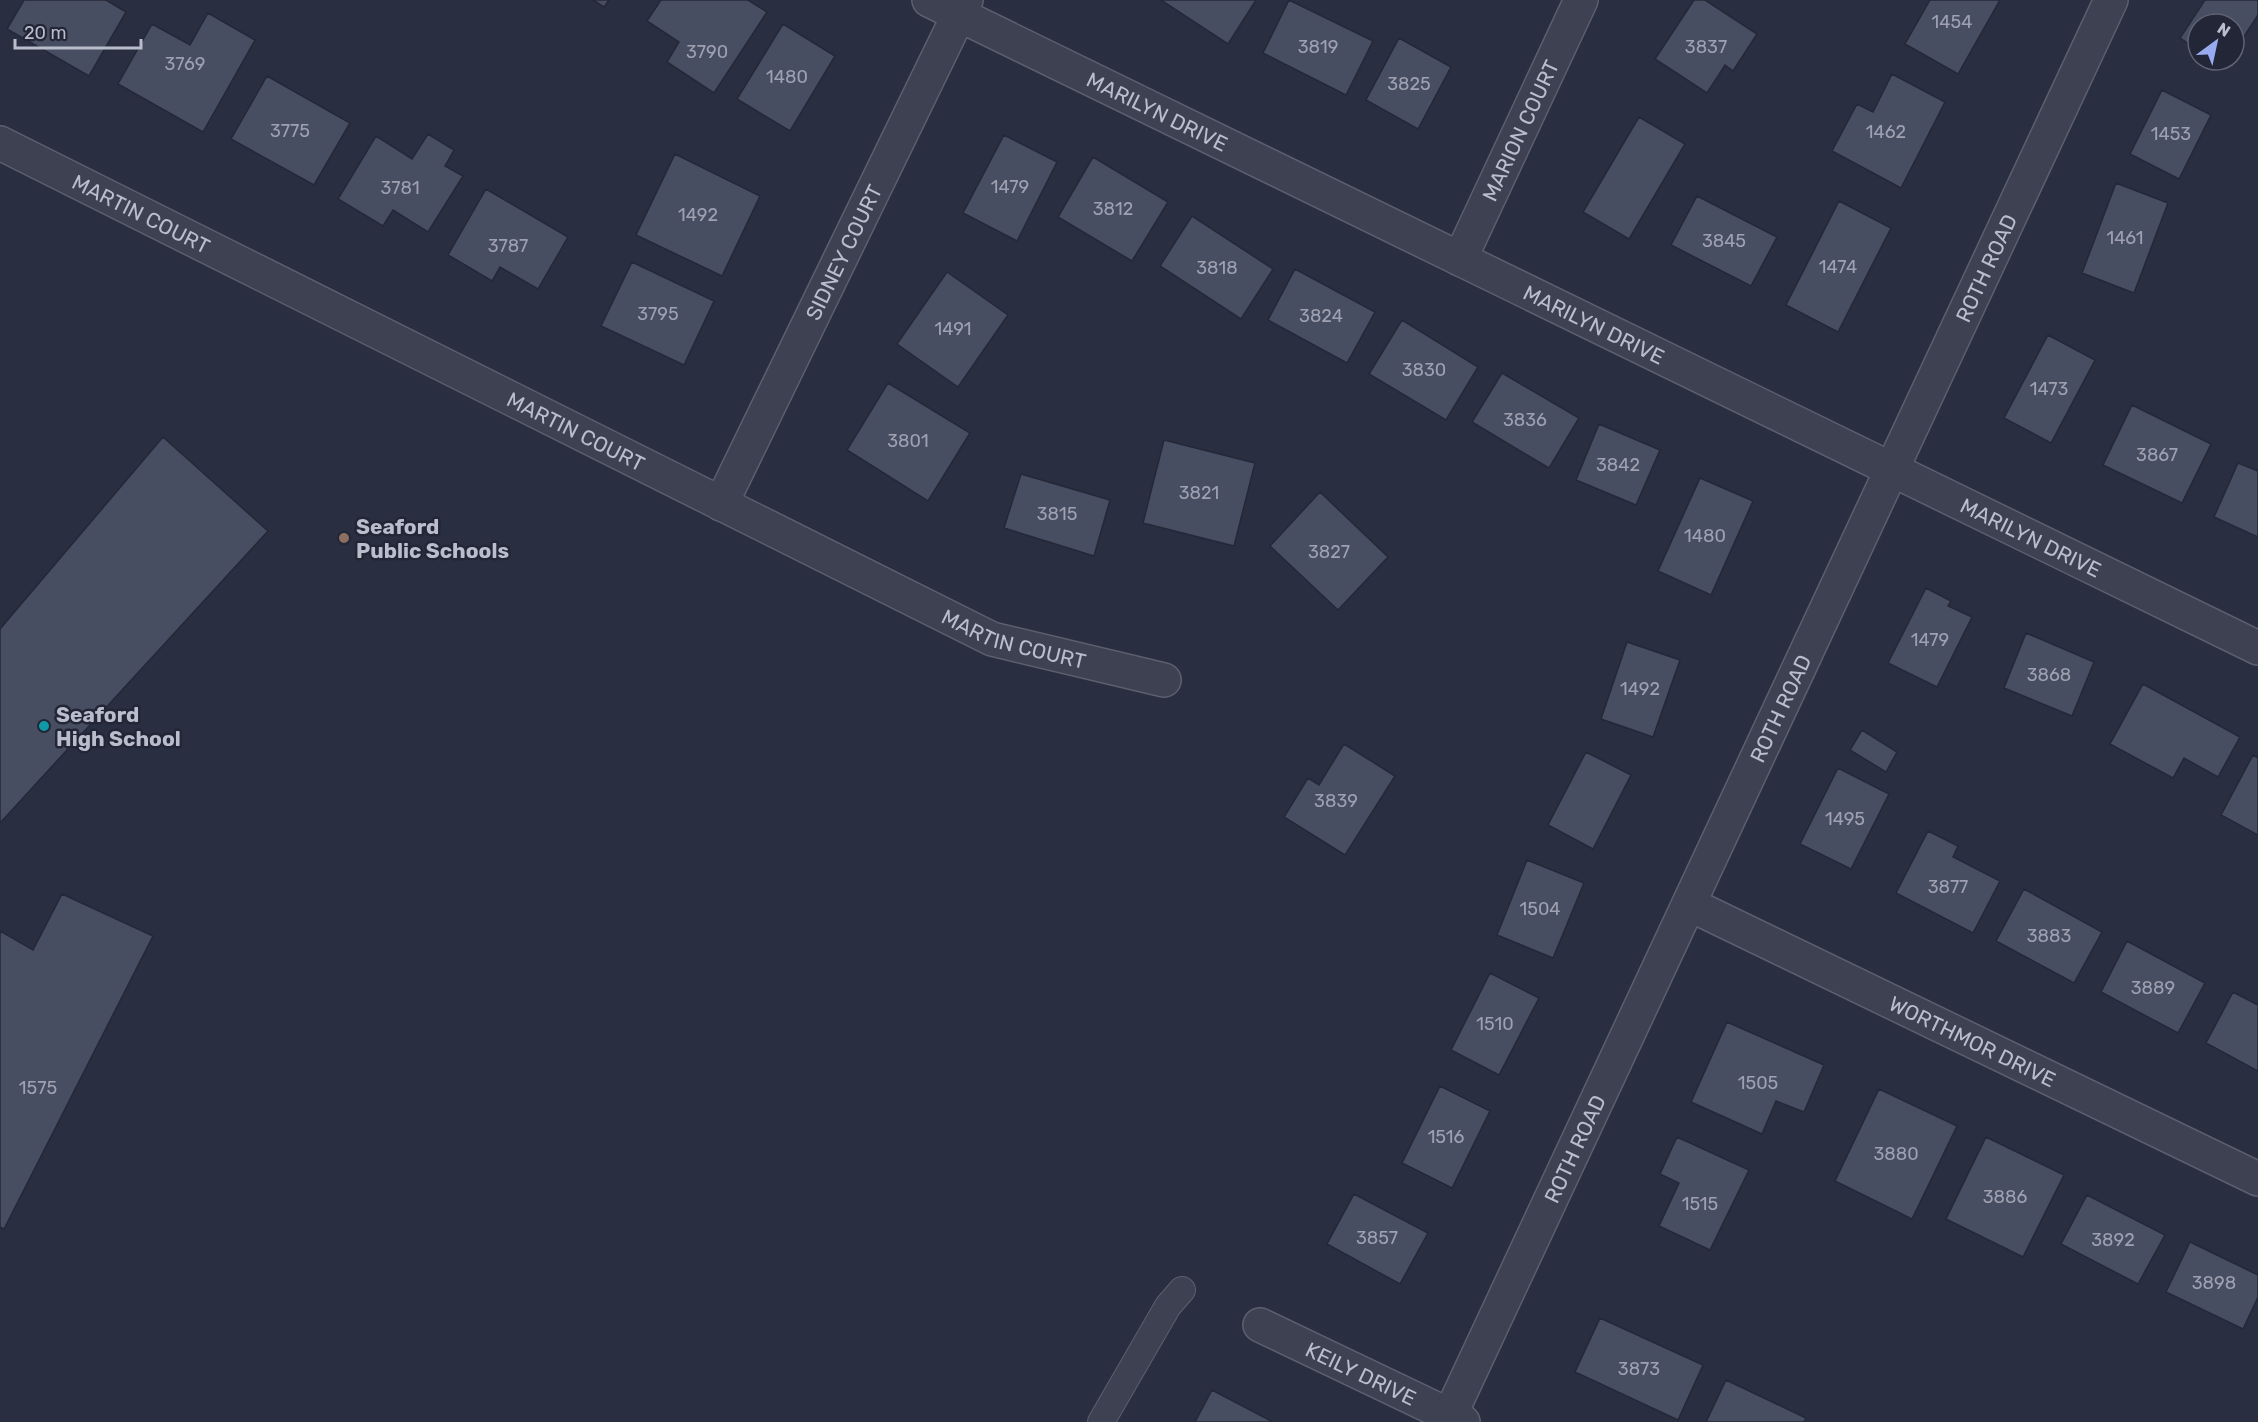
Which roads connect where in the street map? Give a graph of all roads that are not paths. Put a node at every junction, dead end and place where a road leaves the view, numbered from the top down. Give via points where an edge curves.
1 (929, 0) edge
2 (1581, 0) edge
3 (2111, 0) edge
4 (962, 8) edge
5 (0, 143) edge
6 (1460, 259) junction
7 (1892, 470) junction
8 (721, 504) junction
9 (2258, 648) edge
10 (1164, 680) dead end
11 (1689, 904) junction
12 (2258, 1179) edge
13 (1182, 1290) dead end
14 (1260, 1325) dead end
15 (1457, 1419) edge
16 (1101, 1422) edge

1 - 4 street, MARILYN DRIVE
2 - 6 street, MARION COURT
3 - 7 street, ROTH ROAD
4 - 6 street, MARILYN DRIVE
4 - 8 street, SIDNEY COURT
5 - 8 street, MARTIN COURT
6 - 7 street, MARILYN DRIVE
7 - 9 street, MARILYN DRIVE
7 - 11 street, ROTH ROAD
8 - 10 street, MARTIN COURT via 992,639
11 - 12 street, WORTHMOR DRIVE
11 - 15 street, ROTH ROAD
13 - 16 lane via 1168,1306
14 - 15 street, KEILY DRIVE

